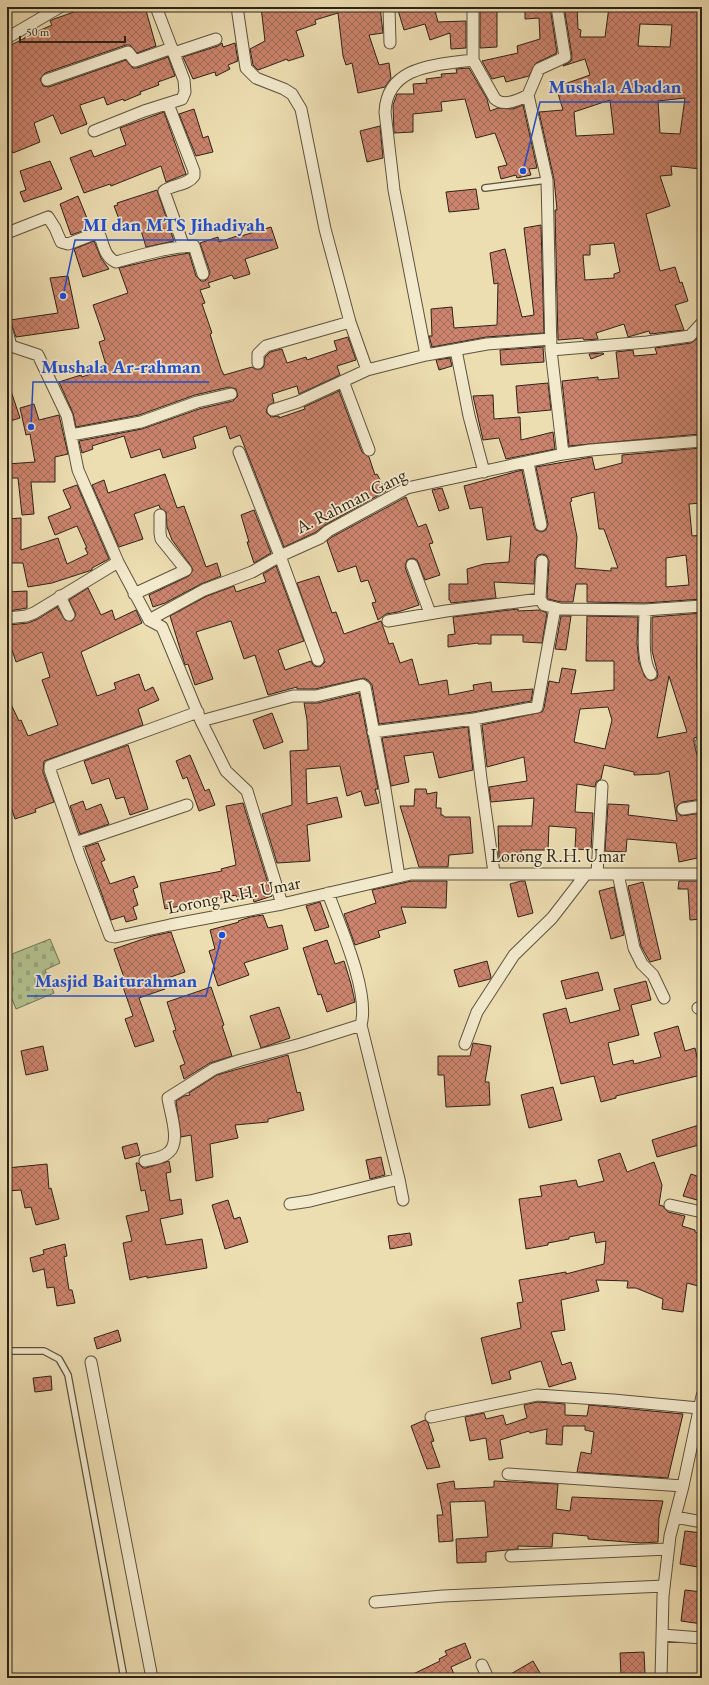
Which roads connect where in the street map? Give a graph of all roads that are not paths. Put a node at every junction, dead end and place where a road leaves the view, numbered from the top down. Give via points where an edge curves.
1 (60, 7) edge
2 (156, 7) edge
3 (237, 7) edge
4 (389, 7) edge
5 (473, 7) edge
6 (557, 7) edge
7 (7, 38) edge
8 (216, 39) dead end
9 (390, 43) dead end
10 (173, 50) junction
11 (473, 60) junction
12 (47, 80) dead end
13 (528, 95) junction
14 (168, 104) junction
15 (94, 132) dead end
16 (547, 180) junction
17 (485, 188) dead end
18 (7, 232) edge
19 (184, 247) junction
20 (203, 274) dead end
21 (350, 322) junction
22 (702, 324) edge
23 (7, 331) edge
24 (551, 344) junction
25 (9, 346) edge
26 (456, 350) junction
27 (426, 355) junction
28 (258, 363) dead end
29 (366, 370) junction
30 (344, 381) junction
31 (231, 394) dead end
32 (273, 410) dead end
33 (71, 435) junction
34 (702, 441) edge
35 (369, 450) dead end
36 (239, 452) dead end
37 (563, 454) junction
38 (528, 463) junction
39 (484, 472) junction
40 (160, 515) dead end
41 (541, 525) dead end
42 (280, 556) junction
43 (542, 561) dead end
44 (118, 562) junction
45 (412, 565) dead end
46 (134, 594) junction
47 (60, 596) junction
48 (540, 599) junction
49 (702, 606) edge
50 (555, 608) junction
51 (645, 610) junction
52 (430, 614) junction
53 (69, 615) dead end
54 (7, 618) edge
55 (149, 620) junction
56 (388, 621) dead end
57 (318, 660) dead end
58 (651, 674) dead end
59 (200, 717) junction
60 (474, 719) junction
61 (374, 732) junction
62 (602, 786) dead end
63 (187, 805) dead end
64 (702, 806) edge
65 (683, 809) dead end
66 (75, 843) junction
67 (494, 873) junction
68 (591, 874) junction
69 (618, 874) junction
70 (702, 874) edge
71 (399, 876) junction
72 (328, 893) junction
73 (282, 904) junction
74 (664, 998) dead end
75 (361, 1025) junction
76 (465, 1044) dead end
77 (145, 1161) dead end
78 (399, 1179) junction
79 (403, 1200) dead end
80 (290, 1204) dead end
81 (670, 1205) dead end
82 (702, 1212) edge
83 (7, 1351) edge
84 (91, 1362) dead end
85 (702, 1396) edge
86 (699, 1408) junction
87 (430, 1417) dead end
88 (508, 1474) dead end
89 (683, 1486) junction
90 (675, 1517) junction
91 (702, 1522) edge
92 (668, 1549) junction
93 (511, 1556) dead end
94 (664, 1586) junction
95 (375, 1602) dead end
96 (662, 1635) junction
97 (702, 1638) edge
98 (482, 1665) dead end
99 (124, 1678) edge
100 (152, 1678) edge
101 (488, 1678) edge
102 (662, 1678) edge

1 - 7 street
2 - 10 street
3 - 21 street via 246,68 256,78 292,94 301,109 325,229
4 - 9 street
5 - 11 street
6 - 13 street via 565,57 539,69
8 - 10 street
10 - 12 street via 135,62 128,52
10 - 14 street via 184,80 185,92 182,99
11 - 13 street via 498,102 515,101
11 - 27 street via 427,66 409,72 388,92 385,100 394,190
13 - 16 street
14 - 15 street via 122,119
14 - 19 street via 194,171 190,181 164,192
16 - 17 lane
16 - 24 street
18 - 19 street via 48,217 63,244 94,234 100,236 107,255 116,262
19 - 20 street via 194,246
21 - 28 street via 266,346 258,354
21 - 29 street
22 - 24 street via 690,336 647,342
23 - 25 street
24 - 26 street via 487,344
24 - 37 street
25 - 33 street via 36,354 43,364 67,416
26 - 27 street
26 - 39 street via 469,416
27 - 29 street
29 - 30 street
30 - 32 street via 298,402
30 - 35 street
31 - 33 street via 197,402 140,422
33 - 44 street via 78,470
34 - 37 street, A. Rahman Gang
36 - 42 street
37 - 38 street, A. Rahman Gang
38 - 39 street, A. Rahman Gang
38 - 41 street
39 - 42 street, A. Rahman Gang via 406,488 328,531 320,538
40 - 46 street via 161,540 186,570
42 - 55 street, A. Rahman Gang via 252,572 204,590
42 - 57 street
43 - 48 street
44 - 46 street
44 - 47 street
45 - 52 street
46 - 55 street
47 - 53 street
47 - 54 street via 26,616
48 - 50 street via 544,605
48 - 52 street
49 - 51 street
50 - 51 street
50 - 60 street via 537,707
51 - 58 street via 645,659
52 - 56 street
55 - 59 street via 162,628
59 - 61 street via 294,696 316,696 362,685 365,688
59 - 66 street, Lorong R.H. Umar via 51,765 50,770
59 - 73 street via 226,771 247,791
60 - 61 street
60 - 67 street
61 - 71 street
62 - 68 street
63 - 66 street
64 - 65 street
66 - 73 street, Lorong R.H. Umar via 108,934 112,936
67 - 68 street, Lorong R.H. Umar
67 - 71 street, Lorong R.H. Umar
68 - 69 street, Lorong R.H. Umar
68 - 76 street via 552,918 514,955 477,1012
69 - 70 street, Lorong R.H. Umar
69 - 74 street via 634,948 642,964 653,975
71 - 72 street, Lorong R.H. Umar
72 - 73 street, Lorong R.H. Umar
72 - 75 street via 358,984 363,1011
75 - 77 street via 214,1069 168,1098 174,1146 169,1153
75 - 78 street
78 - 79 street
78 - 80 street
81 - 82 street
83 - 99 lane via 44,1351 59,1359 68,1375
84 - 100 street
85 - 86 street
86 - 87 street via 537,1395
86 - 89 street
88 - 89 street
89 - 90 street
90 - 91 street
90 - 92 street
92 - 93 street
92 - 94 street
94 - 95 street via 443,1596
94 - 96 street
96 - 97 street
96 - 102 street
98 - 101 street

